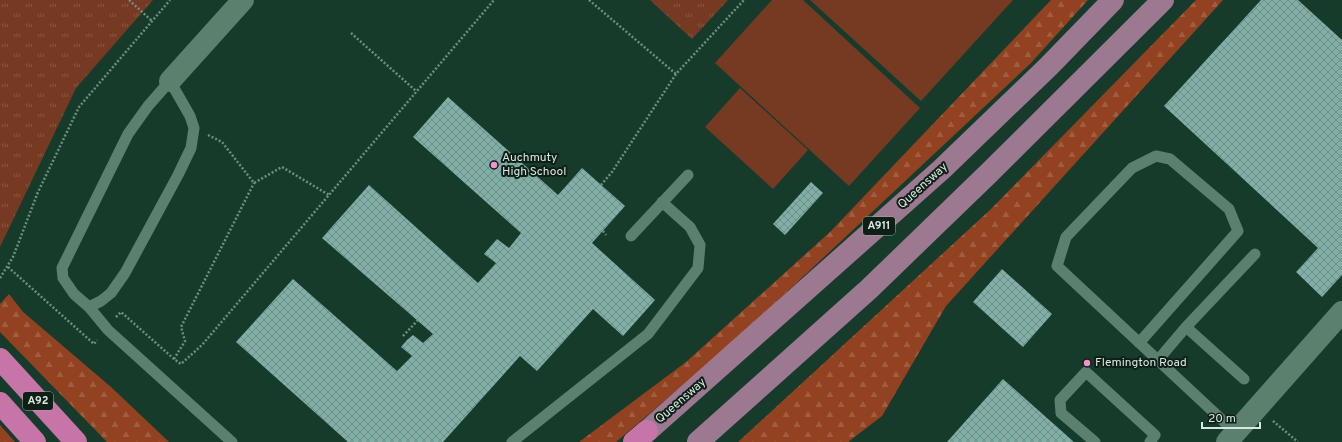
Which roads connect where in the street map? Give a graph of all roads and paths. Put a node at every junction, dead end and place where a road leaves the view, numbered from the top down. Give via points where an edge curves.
1 (129, 0) edge
2 (170, 0) edge
3 (242, 0) edge
4 (494, 0) edge
5 (589, 0) edge
6 (744, 0) edge
7 (1113, 0) edge
8 (1163, 0) edge
9 (152, 20) junction
10 (351, 33) dead end
11 (676, 74) junction
12 (170, 81) junction
13 (416, 91) junction
14 (194, 128) junction
15 (688, 175) dead end
16 (254, 183) junction
17 (601, 184) dead end
18 (329, 195) junction
19 (662, 202) junction
20 (603, 230) dead end
21 (606, 235) dead end
22 (631, 236) dead end
23 (1255, 254) dead end
24 (0, 278) edge
25 (89, 307) junction
26 (1342, 312) edge
27 (418, 320) dead end
28 (1186, 327) junction
29 (403, 336) dead end
30 (1139, 343) junction
31 (0, 359) edge
32 (174, 359) dead end
33 (1158, 360) junction
34 (181, 364) dead end
35 (1244, 379) dead end
36 (0, 402) edge
37 (1258, 407) junction
38 (1231, 437) edge
39 (639, 438) edge
40 (35, 442) edge
41 (76, 442) edge
42 (232, 442) edge
43 (512, 442) edge
44 (698, 442) edge
45 (1095, 442) edge
46 (1150, 442) edge
47 (1298, 442) edge

1 - 9 path
2 - 9 path
3 - 12 street
4 - 13 path
5 - 11 path
6 - 11 path
7 - 39 main road, Queensway / A911 via 942,169
8 - 44 main road via 869,289
9 - 24 path via 79,107 38,192 14,257
10 - 13 path
11 - 17 path via 612,172
12 - 14 lane
12 - 25 lane via 128,134 62,268 63,278 74,294
13 - 18 path
14 - 16 path via 222,142
14 - 25 lane via 191,148 125,273 111,294
15 - 19 lane
16 - 18 path via 282,167
16 - 32 path via 181,327 184,341
18 - 34 path via 202,345
19 - 22 lane
19 - 43 lane via 690,227 700,245 698,268 648,334
20 - 21 path
23 - 28 lane
25 - 42 lane via 108,330
26 - 37 street
27 - 29 path
28 - 33 lane
28 - 35 lane
30 - 30 lane via 1057,266 1066,237 1132,168 1156,156 1170,159 1229,210 1238,231
30 - 33 lane
31 - 41 highway, A92
33 - 38 lane
36 - 40 highway, A92
37 - 38 street
37 - 47 path
45 - 46 lane via 1061,413 1060,400 1086,372 1155,435

